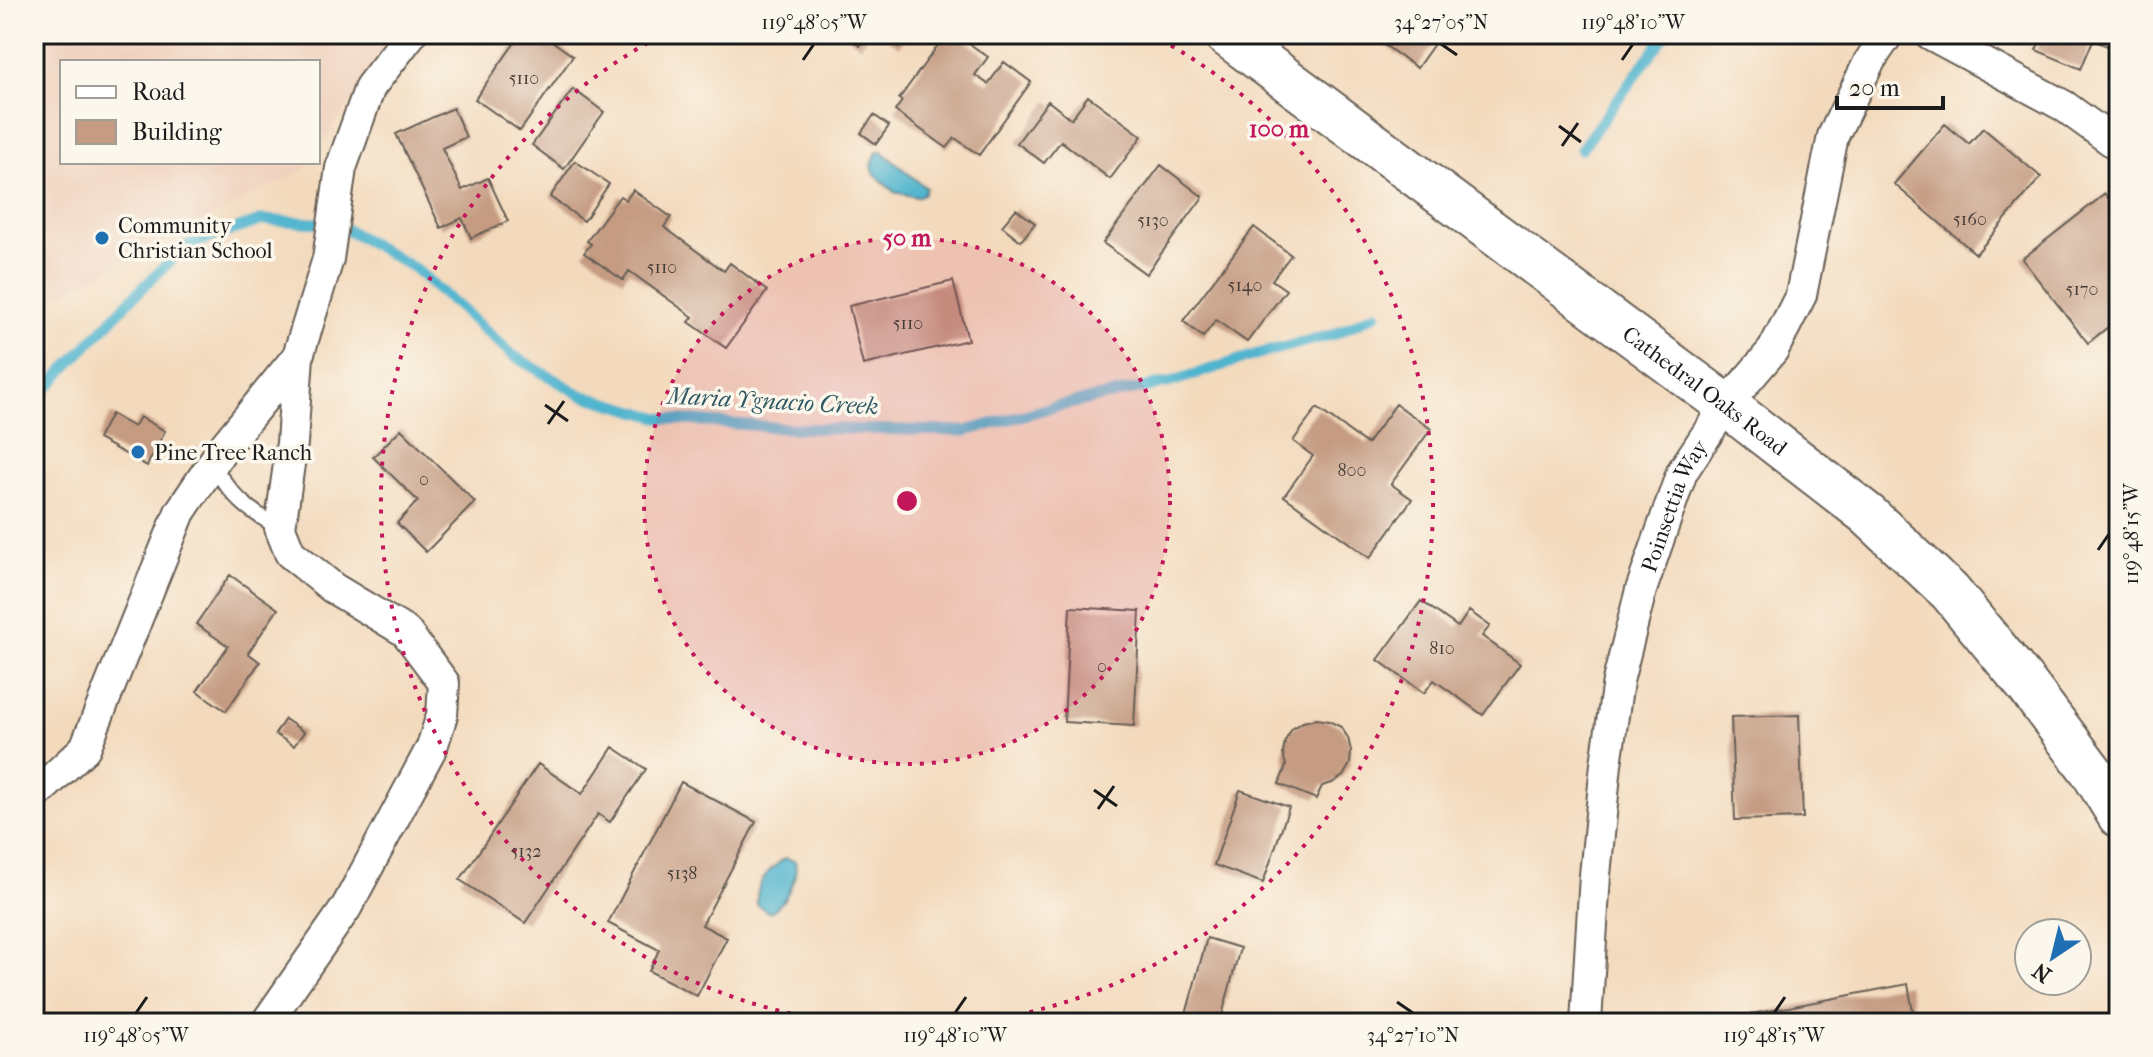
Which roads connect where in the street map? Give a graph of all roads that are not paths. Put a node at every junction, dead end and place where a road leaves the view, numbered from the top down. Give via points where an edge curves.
1 (411, 34) edge
2 (1225, 34) edge
3 (1888, 34) edge
4 (1930, 34) edge
5 (2119, 146) edge
6 (298, 356) junction
7 (1726, 405) junction
8 (212, 465) junction
9 (280, 528) junction
10 (34, 796) edge
11 (2119, 816) edge
12 (266, 1023) edge
13 (1586, 1023) edge

1 - 6 street via 370,87 341,168 328,259
2 - 7 main road, Cathedral Oaks Road
3 - 7 street, Poinsettia Way via 1833,136 1801,295 1773,350
4 - 5 street via 2064,106
6 - 8 street
6 - 9 street
7 - 11 main road, Cathedral Oaks Road via 1867,514 1950,592 2038,700
7 - 13 street, Poinsettia Way via 1682,472 1641,590 1618,681 1600,827
8 - 9 lane via 234,497
8 - 10 street via 180,512 85,748
9 - 12 street via 290,553 333,588 406,632 444,683 432,747 346,908

